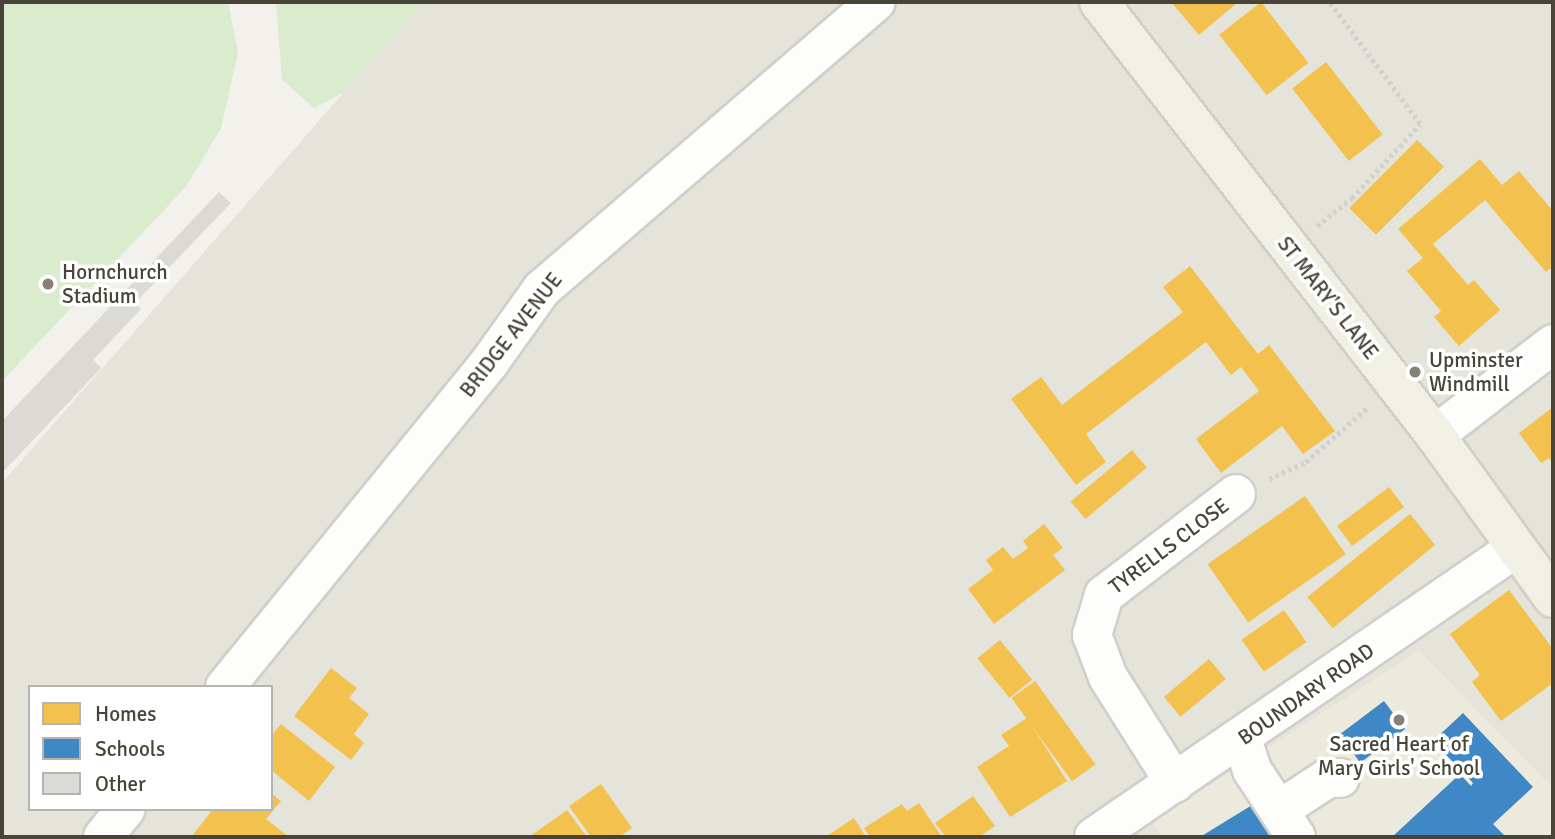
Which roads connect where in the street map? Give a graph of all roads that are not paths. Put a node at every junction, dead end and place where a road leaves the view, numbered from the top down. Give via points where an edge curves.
1 (876, 2) edge
2 (1099, 2) edge
3 (1553, 344) edge
4 (1435, 435) junction
5 (1236, 494) road end
6 (1516, 548) junction
7 (1553, 598) edge
8 (227, 685) edge
9 (1242, 739) junction
10 (1340, 778) dead end
11 (1175, 783) junction
12 (124, 811) edge
13 (1287, 824) edge
14 (103, 837) edge
15 (1094, 837) edge

1 - 8 street, BRIDGE AVENUE via 542,289 489,363
2 - 4 main road, ST MARY'S LANE
3 - 4 street
4 - 6 main road, ST MARY'S LANE
5 - 11 street, TYRELLS CLOSE via 1104,594 1092,635 1108,677
6 - 7 main road, ST MARY'S LANE
6 - 9 street, BOUNDARY ROAD
9 - 11 street, BOUNDARY ROAD
9 - 13 street via 1252,769
10 - 13 street via 1328,778
11 - 15 street, BOUNDARY ROAD
12 - 14 street

